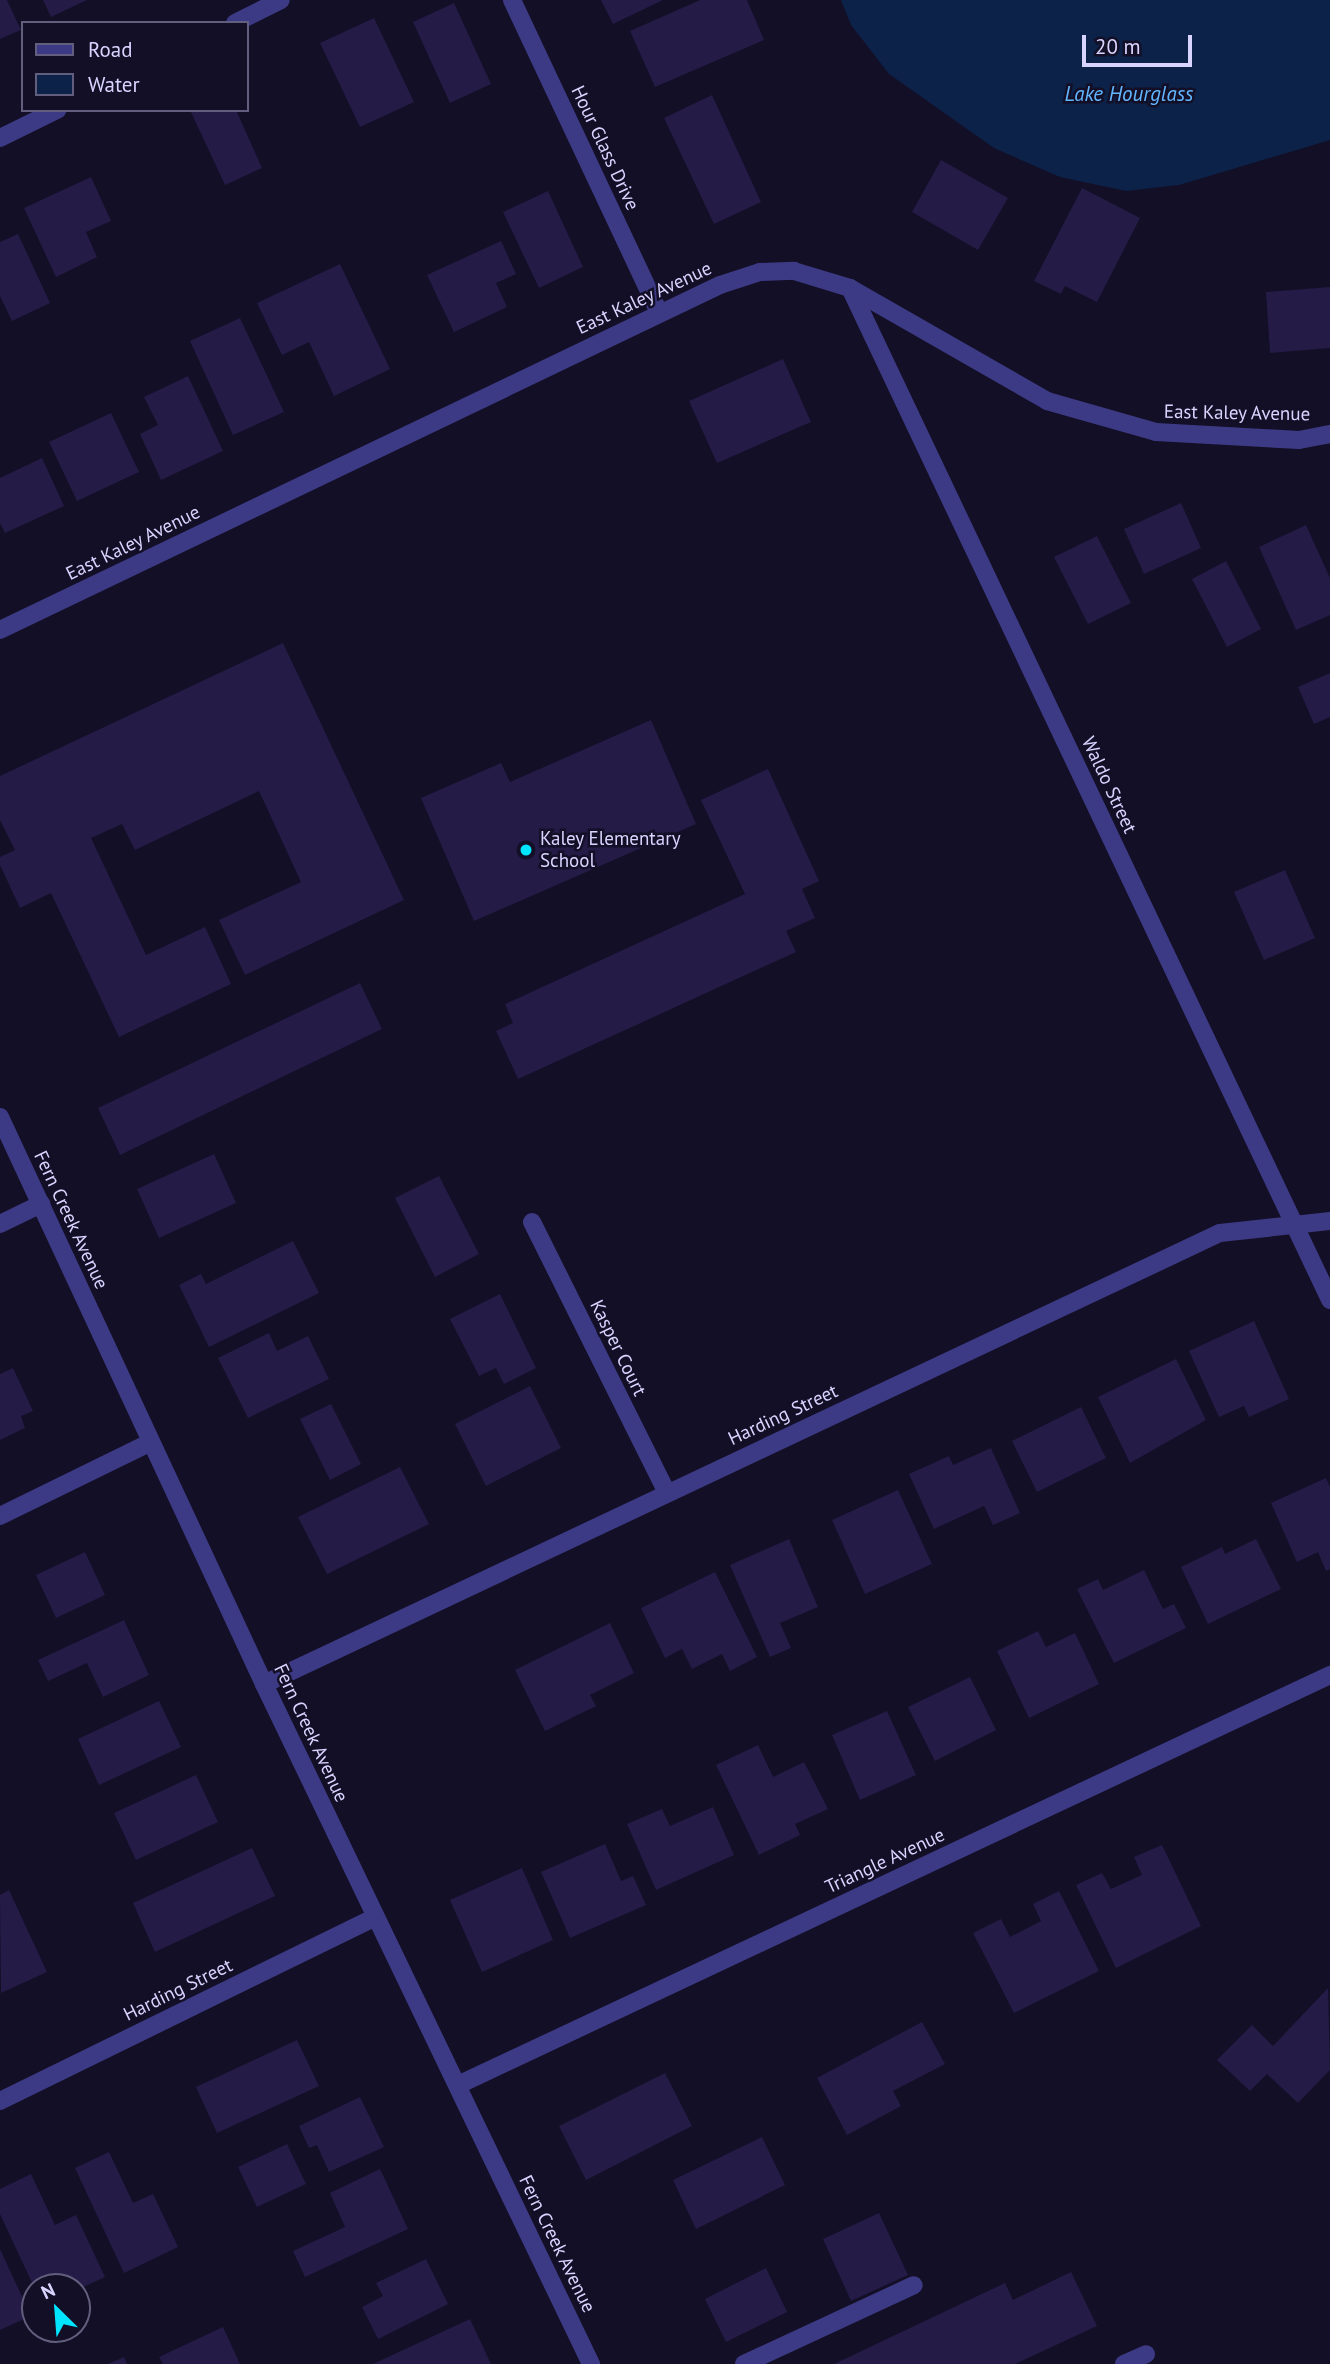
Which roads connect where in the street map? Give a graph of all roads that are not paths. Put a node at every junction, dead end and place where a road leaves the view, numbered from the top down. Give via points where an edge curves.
1 (281, 0) edge
2 (512, 0) edge
3 (239, 21) edge
4 (53, 112) edge
5 (0, 138) edge
6 (850, 288) junction
7 (659, 313) junction
8 (1330, 434) edge
9 (0, 630) edge
10 (0, 1117) edge
11 (41, 1204) junction
12 (1330, 1221) edge
13 (532, 1222) dead end
14 (1294, 1223) junction
15 (0, 1224) edge
16 (1330, 1300) edge
17 (151, 1442) junction
18 (667, 1493) junction
19 (0, 1516) edge
20 (1330, 1675) edge
21 (264, 1684) junction
22 (375, 1917) junction
23 (458, 2085) junction
24 (0, 2101) edge
25 (914, 2285) dead end
26 (1146, 2354) dead end
27 (591, 2364) edge
28 (744, 2364) edge
29 (1124, 2364) edge

1 - 3 street
2 - 7 street, Hour Glass Drive
4 - 5 street
6 - 7 street, East Kaley Avenue via 793,271 760,272
6 - 8 street, East Kaley Avenue via 1047,401 1156,432 1299,439
6 - 14 street, Waldo Street
7 - 9 street, East Kaley Avenue
10 - 11 street, Fern Creek Avenue
11 - 15 street
11 - 17 street, Fern Creek Avenue
12 - 14 street, Harding Street
13 - 18 street, Kasper Court
14 - 16 street, Waldo Street
14 - 18 street, Harding Street via 1220,1233
17 - 19 street
17 - 21 street, Fern Creek Avenue
18 - 21 street, Harding Street
20 - 23 street, Triangle Avenue
21 - 22 street, Fern Creek Avenue
22 - 23 street, Fern Creek Avenue
22 - 24 street, Harding Street
23 - 27 street, Fern Creek Avenue
25 - 28 street
26 - 29 street

